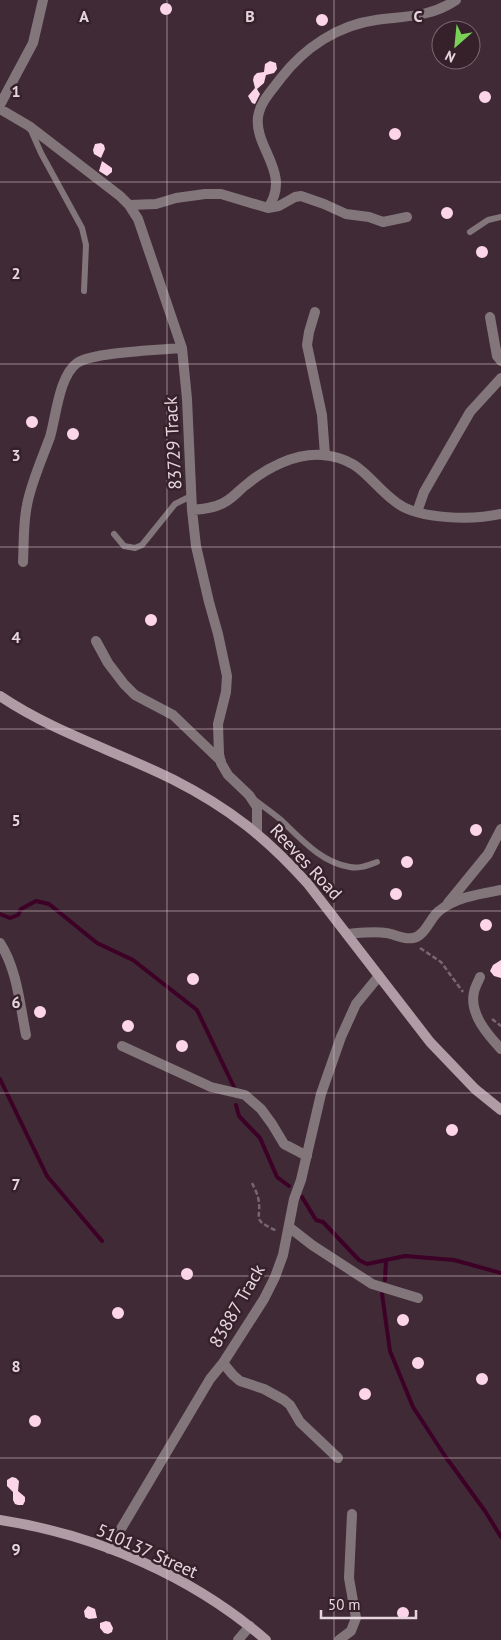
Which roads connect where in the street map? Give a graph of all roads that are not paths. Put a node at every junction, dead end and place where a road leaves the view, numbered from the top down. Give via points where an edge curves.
1 (43, 0) edge
2 (456, 0) edge
3 (0, 105) edge
4 (0, 109) edge
5 (29, 126) junction
6 (129, 205) junction
7 (268, 208) junction
8 (408, 217) dead end
9 (501, 217) edge
10 (470, 232) dead end
11 (84, 291) dead end
12 (315, 312) dead end
13 (490, 317) dead end
14 (182, 348) junction
15 (501, 361) edge
16 (501, 378) edge
17 (326, 455) junction
18 (192, 496) junction
19 (192, 510) junction
20 (417, 512) junction
21 (501, 514) edge
22 (114, 534) dead end
23 (22, 562) dead end
24 (96, 641) dead end
25 (0, 696) edge
26 (221, 761) junction
27 (249, 795) junction
28 (501, 829) edge
29 (257, 833) junction
30 (377, 862) dead end
31 (501, 890) edge
32 (446, 906) junction
33 (347, 934) junction
34 (0, 943) edge
35 (378, 976) junction
36 (480, 977) dead end
37 (26, 1035) dead end
38 (122, 1046) dead end
39 (501, 1049) edge
40 (501, 1110) edge
41 (307, 1156) junction
42 (288, 1232) junction
43 (418, 1298) dead end
44 (223, 1363) junction
45 (338, 1458) dead end
46 (352, 1514) dead end
47 (0, 1520) edge
48 (109, 1549) junction
49 (250, 1626) junction
50 (238, 1640) edge
51 (266, 1640) edge
52 (339, 1640) edge

1 - 3 street via 33,43
2 - 7 street via 435,12 374,20 345,28 317,43 289,68 265,100 258,116 260,136 270,157 276,188
4 - 5 street, 83729 Track
5 - 6 street, 83729 Track
5 - 11 lane via 82,228 86,245
6 - 7 street via 221,194
6 - 14 street, 83729 Track via 138,219
7 - 8 street via 302,196 346,214 383,222
9 - 10 lane via 488,220
12 - 17 street via 308,332 308,345 322,415
13 - 15 street
14 - 18 street, 83729 Track
14 - 23 street via 101,356 80,361 74,367 59,398 51,434 27,505
16 - 20 street via 470,412 424,492
17 - 19 street via 297,457 278,464 260,474 225,503
17 - 20 street via 346,460 361,469 398,504
18 - 19 street, 83729 Track
18 - 22 lane via 175,504 142,545 135,548 124,546
19 - 26 street, 83729 Track via 198,559 226,676 217,734
20 - 21 street via 464,517
24 - 26 street via 108,663 135,695 173,715
25 - 29 street, Reeves Road via 41,720 173,780 218,805
26 - 27 street, 83729 Track via 228,775
27 - 29 street, 83729 Track via 257,807
27 - 30 lane via 327,859 352,868
28 - 32 street via 488,854
29 - 33 street, Reeves Road via 308,884
31 - 32 street via 455,900
32 - 33 street via 437,911 423,932 414,938 374,932
33 - 35 street, Reeves Road
34 - 37 street via 8,958
35 - 40 street, Reeves Road via 450,1065
35 - 41 street, 83887 Track via 356,1004 341,1036 321,1094
36 - 39 street via 473,1004 481,1025
38 - 41 street via 211,1087 245,1095 262,1109 284,1144
41 - 42 street, 83887 Track
42 - 43 street via 372,1284
42 - 44 street, 83887 Track via 270,1287
44 - 45 street via 240,1381 284,1400 300,1422
44 - 48 street, 83887 Track via 210,1379
46 - 52 street via 349,1578 356,1618 350,1632
47 - 48 street, 510137 Street
48 - 49 street, 510137 Street via 188,1585
49 - 50 street
49 - 51 street, 510137 Street

